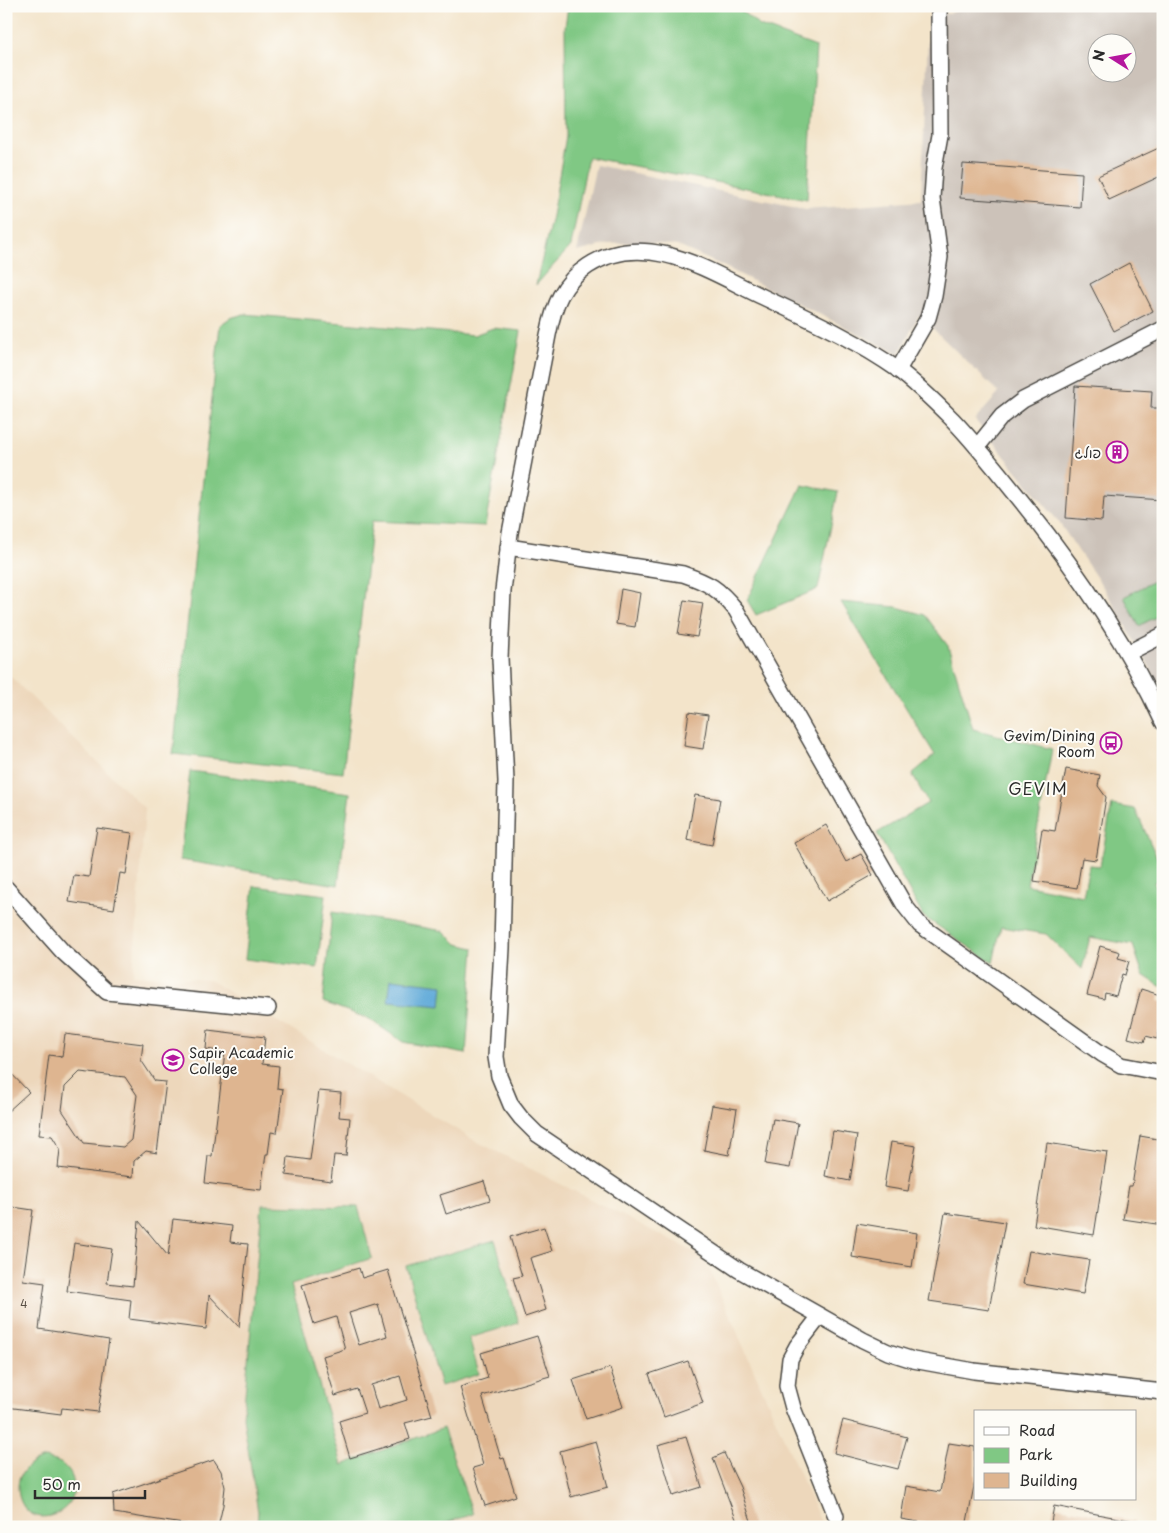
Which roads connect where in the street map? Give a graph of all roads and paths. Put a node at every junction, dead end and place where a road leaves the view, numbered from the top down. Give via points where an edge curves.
1 (940, 6) edge
2 (1163, 329) edge
3 (898, 370) junction
4 (977, 447) junction
5 (508, 547) junction
6 (1163, 635) edge
7 (1128, 653) junction
8 (1163, 722) edge
9 (6, 888) edge
10 (268, 1008) dead end
11 (1163, 1073) edge
12 (820, 1316) junction
13 (1163, 1392) edge
14 (836, 1516) dead end

1 - 3 street via 940,135 932,198 940,257 928,318
2 - 4 street via 1023,400 1002,416
3 - 4 street via 927,394
3 - 5 street via 835,331 681,259 638,250 599,259 579,272 565,287 551,318
4 - 7 street via 1068,562
5 - 11 street via 683,574 705,581 723,594 736,610 905,906 920,925 1102,1054 1121,1065
5 - 12 street via 500,658 506,781 496,1057 504,1091 511,1105 537,1134 731,1265
6 - 7 street
7 - 8 street
9 - 10 street via 63,952 107,992
12 - 13 street via 888,1352 913,1360 974,1371
12 - 14 street via 790,1359 787,1386

